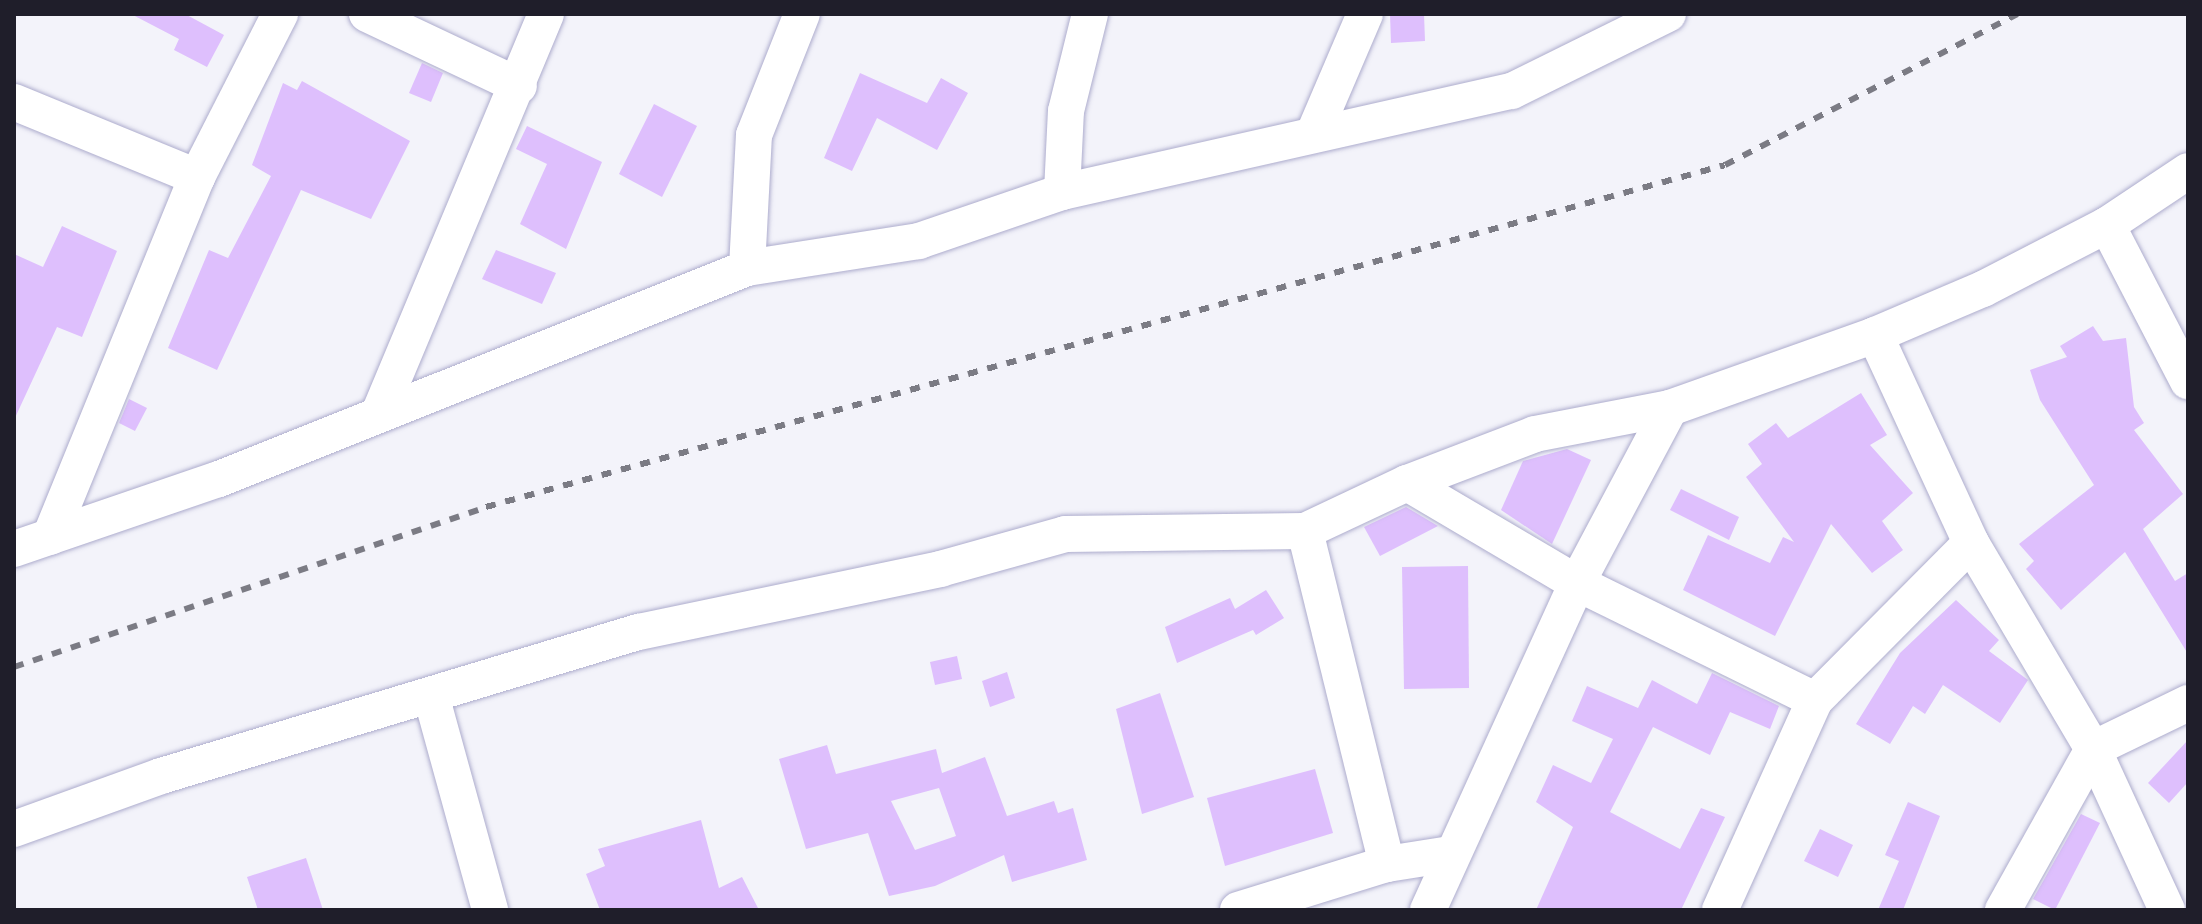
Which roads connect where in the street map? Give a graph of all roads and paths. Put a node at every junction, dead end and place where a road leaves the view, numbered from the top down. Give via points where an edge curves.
1 (280, 14) edge
2 (367, 14) edge
3 (546, 14) edge
4 (802, 14) edge
5 (1090, 14) edge
6 (1365, 14) edge
7 (1668, 14) edge
8 (1634, 24) edge
9 (519, 86) junction
10 (14, 102) edge
11 (1314, 133) junction
12 (2188, 171) edge
13 (197, 177) junction
14 (1062, 192) junction
15 (2107, 225) junction
16 (747, 268) junction
17 (1875, 335) junction
18 (2188, 381) edge
19 (1670, 408) junction
20 (380, 411) junction
21 (1407, 483) junction
22 (1305, 531) junction
23 (50, 537) junction
24 (1971, 543) junction
25 (14, 549) edge
26 (1577, 583) junction
27 (432, 699) junction
28 (1815, 700) junction
29 (2188, 703) edge
30 (2093, 749) junction
31 (14, 829) edge
32 (1450, 854) junction
33 (1387, 864) junction
34 (490, 910) edge
35 (1238, 910) edge
36 (1428, 910) edge
37 (1720, 910) edge
38 (2003, 910) edge
39 (2167, 910) edge

1 - 13 street
2 - 9 street
3 - 9 street
4 - 16 street via 754,135
5 - 14 street via 1066,111
6 - 11 street
7 - 8 street
8 - 11 street via 1512,91
9 - 20 street
10 - 13 street
11 - 14 street
12 - 15 street
13 - 23 street
14 - 16 street via 919,241
15 - 17 street via 1983,289
15 - 18 street
16 - 20 street via 591,334
17 - 19 street
17 - 24 street
19 - 21 street via 1535,434
19 - 26 street
20 - 23 street via 219,479
21 - 22 street
21 - 26 street
22 - 27 street via 1065,534 940,569 639,632
22 - 33 street
23 - 25 street
24 - 28 street
24 - 30 street
26 - 28 street
26 - 32 street
27 - 31 street via 161,776
27 - 34 street
28 - 37 street
29 - 30 street
30 - 38 street
30 - 39 street
32 - 33 street
32 - 36 street
33 - 35 street

